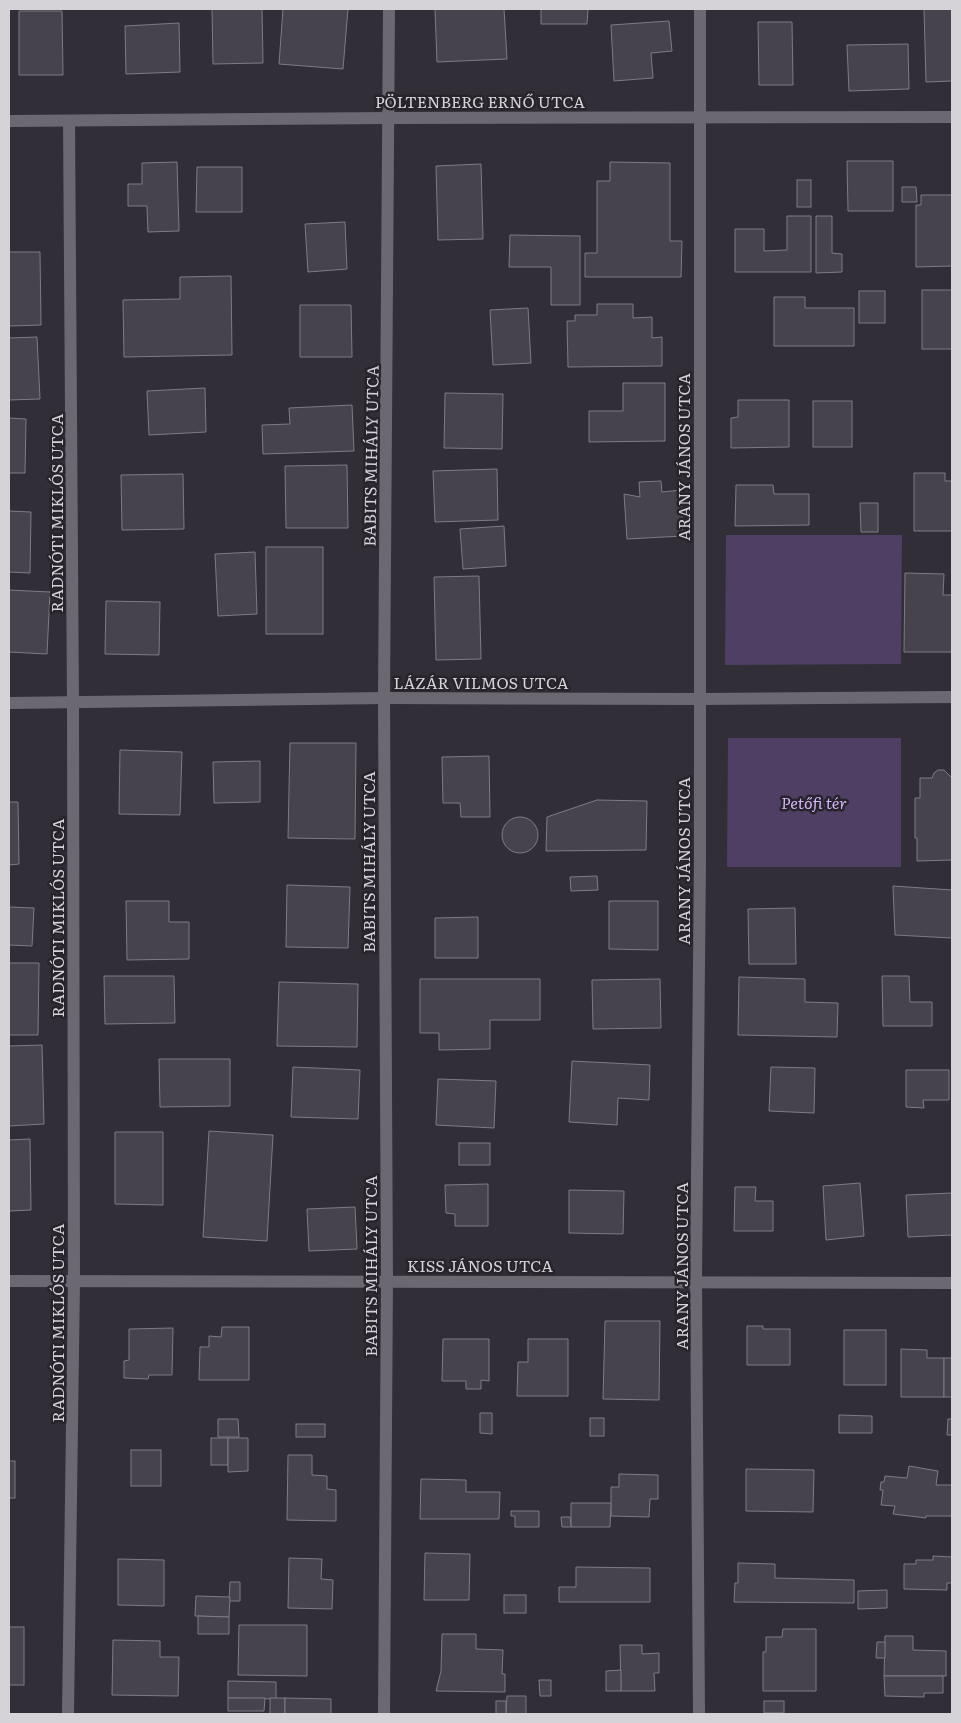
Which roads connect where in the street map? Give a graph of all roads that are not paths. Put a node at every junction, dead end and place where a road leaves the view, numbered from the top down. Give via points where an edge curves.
1 (389, 9) edge
2 (700, 9) edge
3 (700, 117) junction
4 (952, 117) edge
5 (389, 118) junction
6 (9, 121) edge
7 (69, 121) junction
8 (952, 697) edge
9 (384, 698) junction
10 (700, 699) junction
11 (74, 702) junction
12 (9, 703) edge
13 (74, 1280) junction
14 (9, 1281) edge
15 (696, 1281) junction
16 (387, 1282) junction
17 (952, 1283) edge
18 (68, 1714) edge
19 (384, 1714) edge
20 (699, 1714) edge

1 - 5 street, BABITS MIHÁLY UTCA
2 - 3 street, ARANY JÁNOS UTCA
3 - 4 street, PÖLTENBERG ERNŐ UTCA
3 - 5 street, PÖLTENBERG ERNŐ UTCA
3 - 10 street, ARANY JÁNOS UTCA
5 - 7 street, PÖLTENBERG ERNŐ UTCA
5 - 9 street, BABITS MIHÁLY UTCA
6 - 7 street, PÖLTENBERG ERNŐ UTCA
7 - 11 street, RADNÓTI MIKLÓS UTCA
8 - 10 street, LÁZÁR VILMOS UTCA
9 - 10 street, LÁZÁR VILMOS UTCA
9 - 11 street, LÁZÁR VILMOS UTCA
9 - 16 street, BABITS MIHÁLY UTCA
10 - 15 street, ARANY JÁNOS UTCA
11 - 12 street, LÁZÁR VILMOS UTCA
11 - 13 street, RADNÓTI MIKLÓS UTCA
13 - 14 street, KISS JÁNOS UTCA
13 - 16 street, KISS JÁNOS UTCA
13 - 18 street, RADNÓTI MIKLÓS UTCA
15 - 16 street, KISS JÁNOS UTCA
15 - 17 street, KISS JÁNOS UTCA
15 - 20 street, ARANY JÁNOS UTCA
16 - 19 street, BABITS MIHÁLY UTCA

